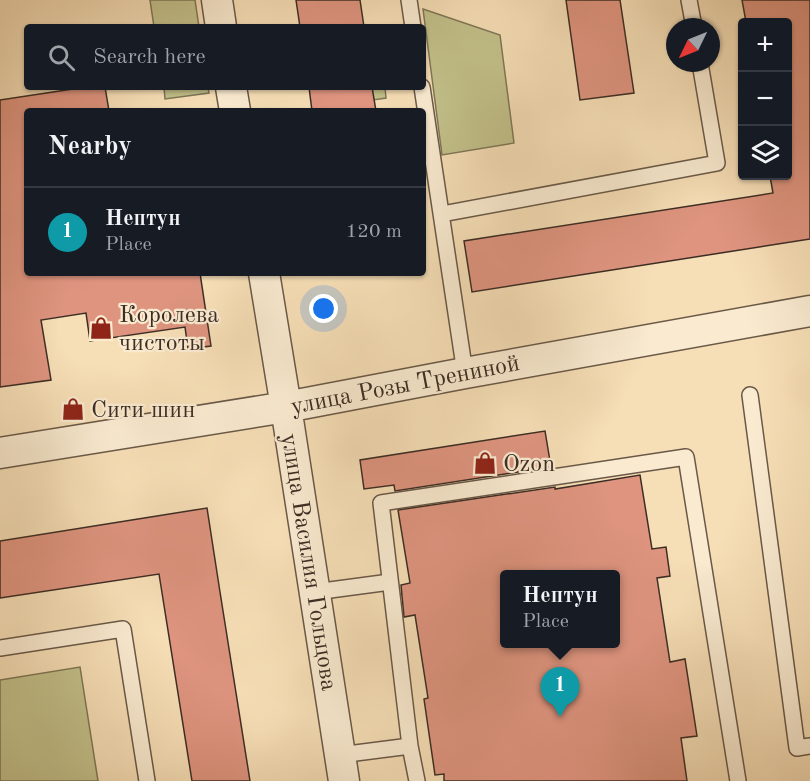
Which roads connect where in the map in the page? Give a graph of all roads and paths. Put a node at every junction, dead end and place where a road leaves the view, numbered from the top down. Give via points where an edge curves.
1 (217, 0) edge
2 (409, 0) edge
3 (689, 0) edge
4 (692, 18) edge
5 (221, 24) edge
6 (413, 24) edge
7 (702, 72) edge
8 (232, 90) edge
9 (422, 90) edge
10 (235, 108) edge
11 (425, 108) edge
12 (426, 112) edge
13 (442, 214) junction
14 (264, 276) edge
15 (810, 311) edge
16 (465, 373) junction
17 (750, 395) dead end
18 (286, 407) junction
19 (0, 453) edge
20 (390, 582) junction
21 (315, 592) junction
22 (0, 648) edge
23 (410, 746) junction
24 (810, 746) edge
25 (342, 768) edge
26 (147, 781) edge
27 (417, 781) edge
28 (738, 781) edge

1 - 5 street
2 - 6 lane
3 - 4 lane
7 - 13 lane via 717,163
8 - 10 street
9 - 11 lane
12 - 13 lane
13 - 16 lane
14 - 18 street, улица Василия Гольцова
15 - 16 street, улица Розы Трениной
16 - 18 street, улица Розы Трениной
17 - 24 lane via 797,748
18 - 19 street, улица Розы Трениной
18 - 21 street, улица Василия Гольцова
20 - 21 lane
20 - 23 lane
20 - 28 lane via 381,503 686,457
21 - 25 street, улица Василия Гольцова
22 - 26 lane via 123,629
23 - 25 lane
23 - 27 lane

